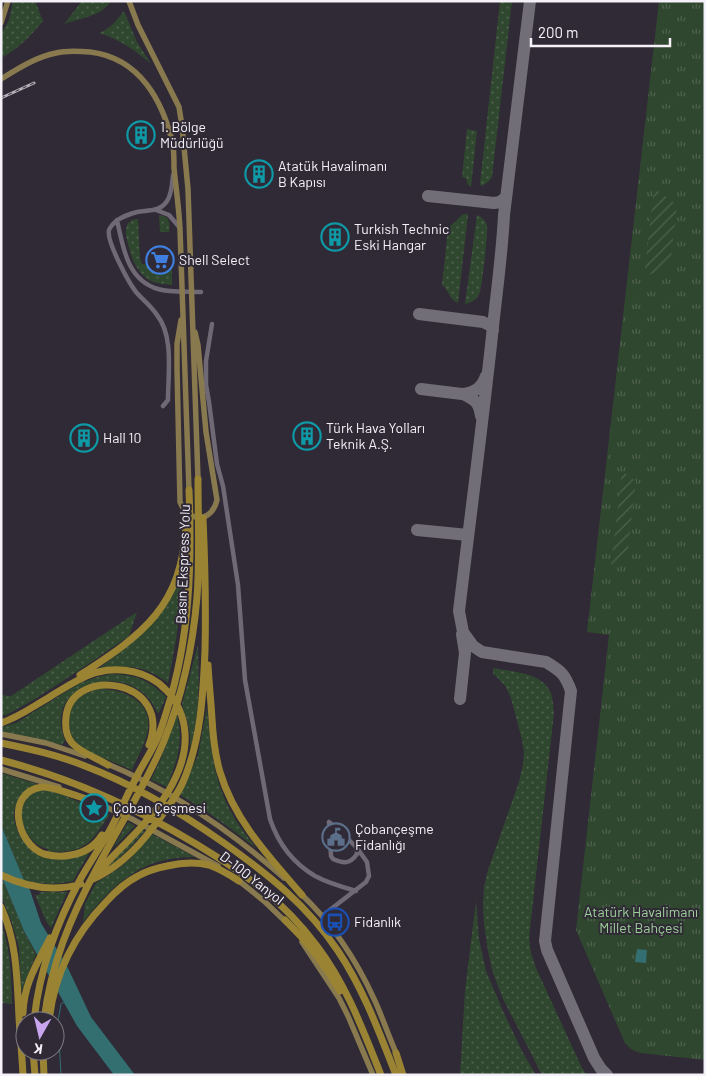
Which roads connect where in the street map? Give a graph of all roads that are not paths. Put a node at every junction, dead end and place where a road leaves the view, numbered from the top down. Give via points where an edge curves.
1 (8, 1) edge
2 (129, 1) edge
3 (1, 23) edge
4 (1, 79) edge
5 (174, 168) junction
6 (156, 210) junction
7 (117, 220) junction
8 (180, 229) junction
9 (201, 292) dead end
10 (183, 308) junction
11 (212, 324) dead end
12 (192, 327) junction
13 (163, 406) dead end
14 (198, 480) junction
15 (189, 490) junction
16 (205, 639) junction
17 (48, 698) junction
18 (1, 723) edge
19 (1, 734) edge
20 (1, 743) edge
21 (1, 760) edge
22 (108, 764) junction
23 (1, 769) edge
24 (141, 769) junction
25 (98, 803) junction
26 (116, 817) junction
27 (357, 848) junction
28 (1, 875) edge
29 (239, 881) junction
30 (356, 891) junction
31 (302, 895) junction
32 (83, 897) junction
33 (1, 907) edge
34 (322, 916) junction
35 (285, 920) junction
36 (53, 936) junction
37 (19, 1011) edge
38 (23, 1011) edge
39 (36, 1011) edge
40 (46, 1011) edge
41 (51, 1011) edge
42 (357, 1016) junction
43 (396, 1053) junction
44 (22, 1061) edge
45 (34, 1061) edge
46 (43, 1061) edge
47 (23, 1075) edge
48 (35, 1075) edge
49 (44, 1075) edge
50 (373, 1075) edge
51 (380, 1075) edge
52 (396, 1075) edge
53 (403, 1075) edge
54 (407, 1075) edge

1 - 3 main road
2 - 12 main road, Basın Ekspress Yolu via 179,107 188,189
4 - 5 main road, Basın Ekspress Yolu via 39,58 58,52 105,55 130,67 142,77 158,100 173,147
5 - 6 street via 169,199
5 - 8 main road, Basın Ekspress Yolu
6 - 7 street via 128,214
6 - 8 street via 169,215
7 - 9 street via 127,256 137,276 159,289
7 - 13 street via 108,232 111,244 133,288 158,316 166,334 168,400
8 - 10 main road, Basın Ekspress Yolu
10 - 12 main road via 177,356 180,496 187,513 201,518 212,512 217,500 206,432 198,345
10 - 15 main road, Basın Ekspress Yolu
11 - 30 street via 206,385 238,585 245,680 270,819 275,834 298,863 316,876
12 - 14 main road, Basın Ekspress Yolu
14 - 16 highway via 204,544
14 - 32 highway, Basın Ekspress Yolu via 197,597 184,679 167,734 136,800
15 - 17 highway via 180,567 161,608 126,644
15 - 24 highway, Basın Ekspress Yolu via 190,582 182,649 162,726
16 - 28 highway via 199,730 192,758 172,802 149,833 113,869 83,883 56,888 30,886
16 - 31 highway via 220,773 242,821
17 - 18 highway
17 - 32 highway via 97,672 135,672 160,684 171,696 184,721 184,752 170,790 149,818 103,866
19 - 22 main road via 59,747
20 - 52 highway via 64,758 155,798 187,817 276,882 320,927 341,956 360,988
21 - 42 highway via 44,773 138,811 243,874 285,909 306,932 327,960
22 - 24 highway via 73,744 66,727 66,712 73,698 102,685 131,690 148,705 154,732
22 - 31 main road via 194,808
23 - 25 main road, D-100 Yanyol
24 - 26 highway, Basın Ekspress Yolu
25 - 26 highway via 40,787 24,796 18,815 19,826 38,851 64,856 81,852 98,842
25 - 29 main road, D-100 Yanyol via 208,860
26 - 36 highway, Basın Ekspress Yolu
27 - 27 street via 353,860 333,860 329,822
27 - 30 street via 367,862 369,876
29 - 35 main road, D-100 Yanyol
29 - 41 highway via 219,870 191,863 171,865 130,880 93,916 75,942 56,984
30 - 34 street
31 - 34 main road
32 - 40 highway, Basın Ekspress Yolu via 61,945
33 - 37 highway via 17,964
34 - 43 main road via 361,972
35 - 42 highway via 311,948
35 - 50 main road, D-100 Yanyol via 339,998
36 - 38 highway via 28,983
36 - 39 highway
42 - 51 highway
43 - 53 highway
43 - 54 main road
44 - 47 highway
45 - 48 highway
46 - 49 highway

